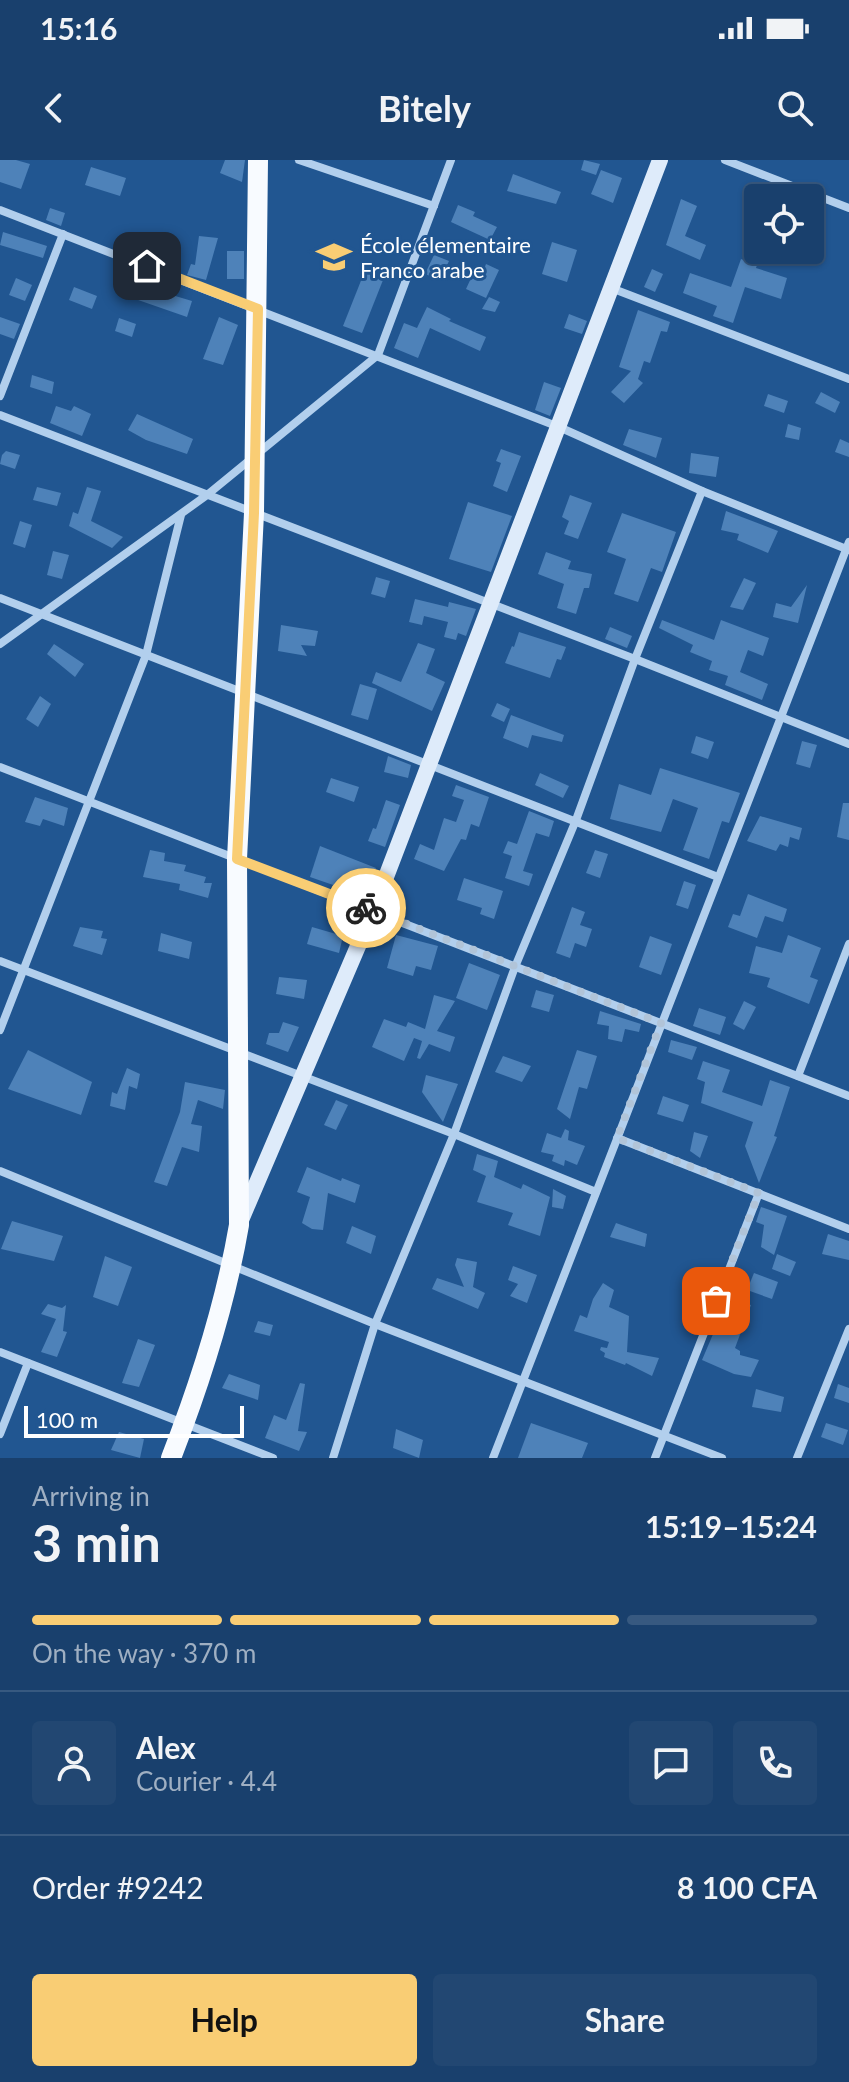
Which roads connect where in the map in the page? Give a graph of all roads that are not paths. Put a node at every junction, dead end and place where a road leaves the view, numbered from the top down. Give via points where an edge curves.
1 (258, 160) edge
2 (299, 160) edge
3 (451, 160) edge
4 (660, 160) edge
5 (725, 160) edge
6 (434, 206) junction
7 (849, 208) edge
8 (0, 210) edge
9 (63, 234) junction
10 (611, 288) junction
11 (258, 309) junction
12 (378, 355) junction
13 (849, 379) edge
14 (0, 396) edge
15 (0, 415) edge
16 (559, 427) junction
17 (255, 453) junction
18 (702, 491) junction
19 (207, 495) junction
20 (254, 513) junction
21 (181, 515) junction
22 (848, 547) edge
23 (0, 598) edge
24 (491, 604) junction
25 (42, 615) junction
26 (0, 644) edge
27 (146, 655) junction
28 (635, 659) junction
29 (245, 693) junction
30 (780, 717) junction
31 (849, 744) edge
32 (430, 763) junction
33 (0, 767) edge
34 (89, 801) junction
35 (576, 820) junction
36 (237, 859) junction
37 (718, 877) junction
38 (373, 911) junction
39 (849, 944) edge
40 (0, 961) edge
41 (515, 967) junction
42 (23, 970) junction
43 (661, 1023) junction
44 (0, 1030) edge
45 (236, 1053) junction
46 (798, 1076) junction
47 (301, 1077) junction
48 (849, 1096) edge
49 (454, 1134) junction
50 (617, 1138) junction
51 (0, 1171) edge
52 (596, 1192) junction
53 (759, 1193) junction
54 (239, 1225) junction
55 (849, 1229) edge
56 (232, 1264) junction
57 (375, 1324) junction
58 (849, 1329) edge
59 (0, 1352) edge
60 (28, 1363) junction
61 (522, 1382) junction
62 (185, 1424) junction
63 (0, 1434) edge
64 (663, 1437) junction
65 (171, 1458) edge
66 (273, 1458) edge
67 (333, 1458) edge
68 (493, 1458) edge
69 (655, 1458) edge
70 (722, 1458) edge
71 (797, 1458) edge

1 - 11 main road
2 - 6 street
3 - 6 street
4 - 10 main road
5 - 7 street
6 - 12 street
8 - 9 street
9 - 11 street
9 - 14 street
10 - 13 street
10 - 16 main road
11 - 12 street
11 - 17 main road
12 - 16 street
12 - 17 street
15 - 19 street
16 - 18 street
16 - 24 main road
17 - 19 street
17 - 20 main road
18 - 22 street
18 - 28 street
19 - 20 street
19 - 21 street
20 - 24 street
20 - 29 main road
21 - 25 street
21 - 27 street
22 - 30 street
23 - 25 street
24 - 28 street
24 - 32 main road
25 - 26 street
25 - 27 street
27 - 29 street
27 - 34 street
28 - 30 street
28 - 35 street
29 - 32 street
29 - 36 main road
30 - 31 street
30 - 37 street
32 - 35 street
32 - 38 main road
33 - 34 street
34 - 36 street
34 - 42 street
35 - 37 street
35 - 41 street
36 - 38 street
36 - 45 main road
37 - 43 street
38 - 41 street
38 - 47 main road
39 - 46 street
40 - 42 street
41 - 43 street
41 - 49 street
42 - 44 street
42 - 45 street
43 - 46 street
43 - 50 street
45 - 47 street
45 - 54 main road
46 - 48 street
47 - 49 street
47 - 54 main road
49 - 52 street
49 - 57 street
50 - 52 street
50 - 53 street
51 - 56 street
52 - 61 street
53 - 55 street
53 - 64 street
54 - 56 main road
56 - 57 street
56 - 62 main road
57 - 61 street
57 - 67 street
58 - 71 street
59 - 60 street
60 - 62 street
60 - 63 street
61 - 64 street
61 - 68 street
62 - 65 main road
62 - 66 street
64 - 69 street
64 - 70 street

